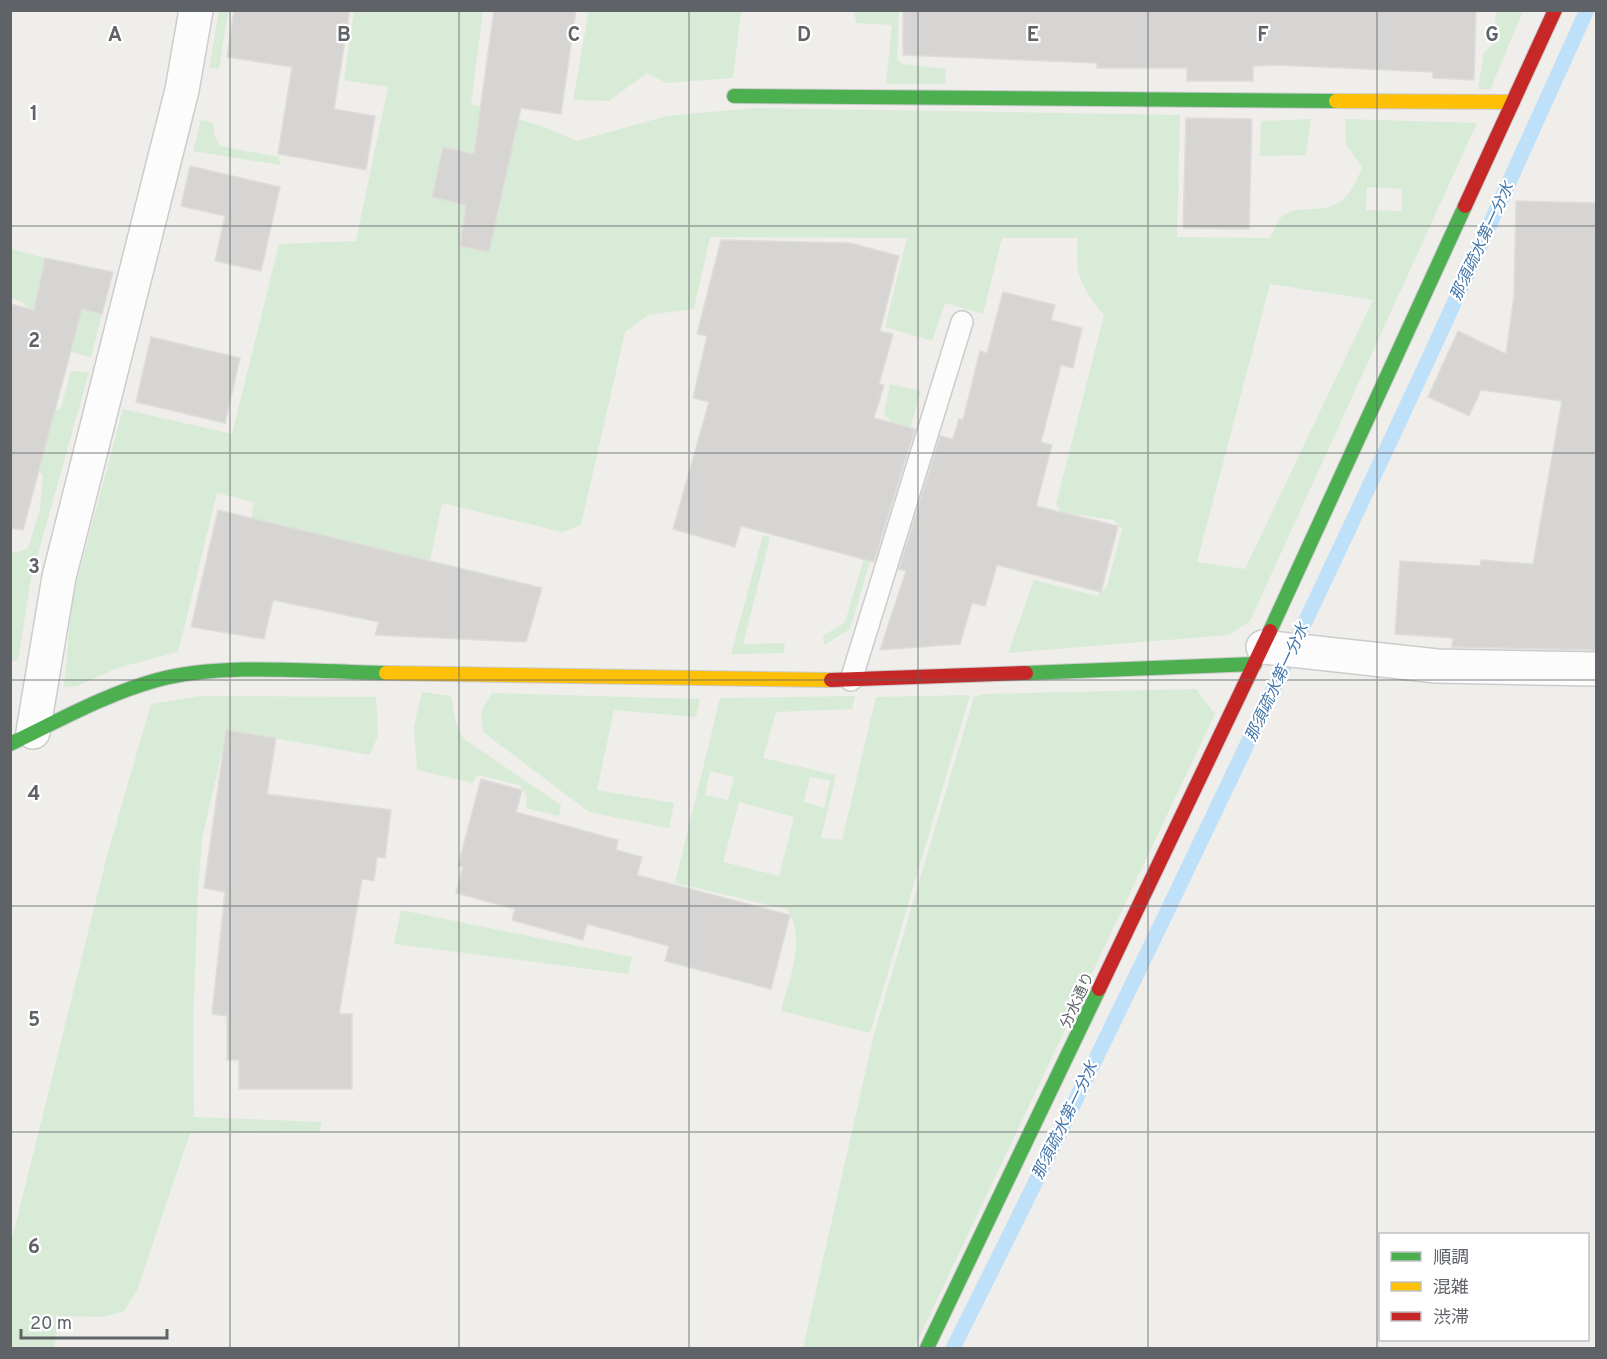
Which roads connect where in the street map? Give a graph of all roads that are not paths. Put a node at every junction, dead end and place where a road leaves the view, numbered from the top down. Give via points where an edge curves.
1 (196, 10) edge
2 (1555, 10) edge
3 (734, 96) dead end
4 (1513, 102) junction
5 (962, 322) dead end
6 (1259, 656) junction
7 (1596, 669) edge
8 (851, 680) junction
9 (22, 738) edge
10 (927, 1348) edge

1 - 9 street via 182,90
2 - 4 street, 分水通り
3 - 4 street
4 - 6 street, 分水通り
5 - 8 lane
6 - 7 street via 1437,666
6 - 8 street
6 - 10 street, 分水通り
8 - 9 street via 223,671 158,680 103,700

